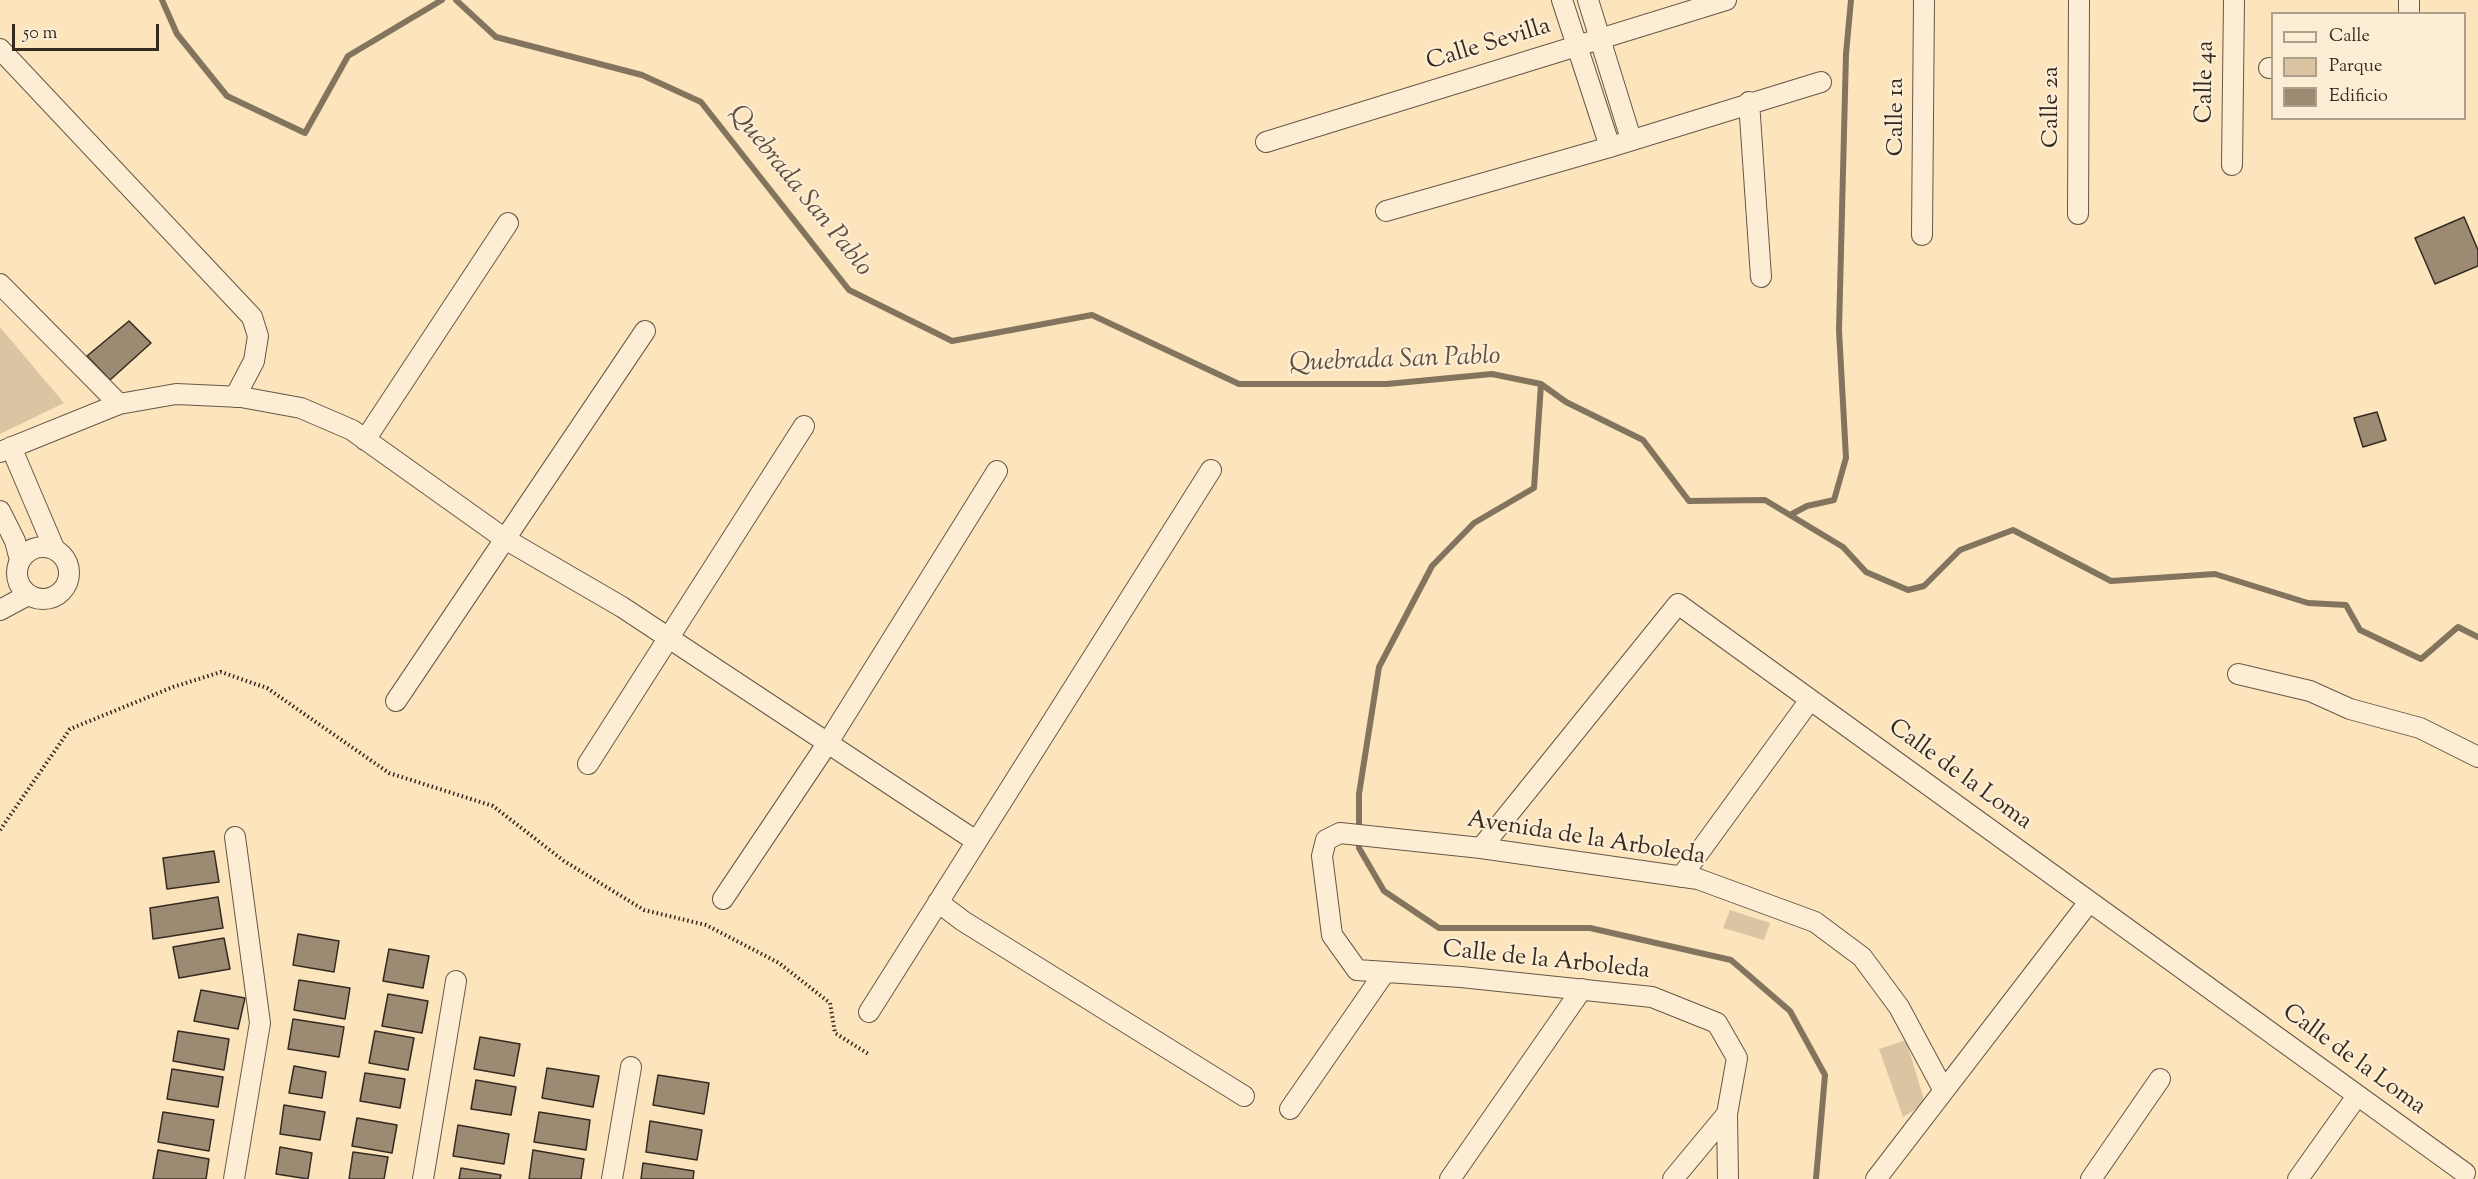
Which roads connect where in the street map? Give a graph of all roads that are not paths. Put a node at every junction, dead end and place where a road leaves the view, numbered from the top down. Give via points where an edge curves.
1 (1562, 0) edge
2 (1588, 0) edge
3 (1726, 0) edge
4 (1924, 0) edge
5 (2079, 0) edge
6 (2234, 0) edge
7 (1600, 39) junction
8 (1577, 46) junction
9 (0, 49) edge
10 (1821, 82) dead end
11 (1749, 102) junction
12 (1631, 139) junction
13 (1266, 141) dead end
14 (1610, 147) junction
15 (2232, 165) dead end
16 (1386, 211) dead end
17 (2078, 214) dead end
18 (508, 223) dead end
19 (1922, 235) dead end
20 (1761, 277) dead end
21 (0, 284) edge
22 (645, 332) dead end
23 (235, 397) junction
24 (119, 404) junction
25 (804, 426) dead end
26 (365, 440) junction
27 (5, 450) edge
28 (1211, 470) dead end
29 (997, 471) dead end
30 (0, 511) edge
31 (505, 539) junction
32 (54, 548) junction
33 (19, 562) junction
34 (0, 578) edge
35 (28, 595) junction
36 (0, 610) edge
37 (668, 638) junction
38 (2238, 674) dead end
39 (1810, 700) junction
40 (396, 701) dead end
41 (827, 744) junction
42 (2478, 757) edge
43 (588, 764) dead end
44 (1340, 833) joint
45 (235, 837) dead end
46 (976, 841) junction
47 (1482, 848) junction
48 (1681, 877) junction
49 (723, 899) dead end
50 (938, 902) junction
51 (2089, 902) junction
52 (1385, 972) junction
53 (456, 981) dead end
54 (1582, 989) junction
55 (869, 1012) dead end
56 (631, 1067) dead end
57 (2160, 1079) dead end
58 (1943, 1089) junction
59 (1244, 1096) dead end
60 (2357, 1096) junction
61 (1290, 1109) dead end
62 (1726, 1114) junction
63 (2465, 1173) edge
64 (234, 1179) edge
65 (423, 1179) edge
66 (612, 1179) edge
67 (1450, 1179) edge
68 (1673, 1179) edge
69 (1728, 1179) edge
70 (1876, 1179) edge
71 (2091, 1179) edge
72 (2298, 1179) edge

1 - 8 street
2 - 7 street
3 - 7 street, Calle Sevilla
4 - 19 street, Calle 1a
5 - 17 street, Calle 2a
6 - 15 street, Calle 4a
7 - 8 street, Calle Sevilla
7 - 12 street
8 - 13 street, Calle Sevilla
8 - 14 street
9 - 23 street via 252,317 258,336 254,361
10 - 11 street
11 - 12 street
11 - 20 street
12 - 14 street
14 - 16 street
18 - 26 street
21 - 24 street
22 - 31 street
23 - 24 street via 176,394
23 - 26 street via 301,408 352,430
24 - 27 street
25 - 37 street
26 - 31 street
27 - 32 street
28 - 46 street
29 - 41 street
30 - 33 street via 15,541
31 - 37 street
31 - 40 street
32 - 33 street via 35,548
32 - 35 street via 67,562 68,581 63,590 47,599
33 - 34 street
33 - 35 street via 18,581
35 - 36 street
37 - 41 street
37 - 43 street
38 - 42 street via 2310,691 2350,708 2420,728
39 - 47 street, Calle de la Loma via 1678,604
39 - 48 street
39 - 51 street, Calle de la Loma
41 - 46 street
41 - 49 street
44 - 47 street, Avenida de la Arboleda
44 - 52 street, Calle de la Arboleda via 1326,840 1322,856 1332,935 1357,970
45 - 64 street via 260,1023
46 - 50 street
47 - 48 street, Avenida de la Arboleda
48 - 58 street, Avenida de la Arboleda via 1698,879 1815,922 1862,957 1899,1007
50 - 55 street
50 - 59 street
51 - 58 street
51 - 60 street, Calle de la Loma
52 - 54 street, Calle de la Arboleda
52 - 61 street
53 - 65 street
54 - 62 street, Calle de la Arboleda via 1652,997 1717,1023 1737,1058
54 - 67 street
56 - 66 street
57 - 71 street
58 - 70 street
60 - 63 street, Calle de la Loma
60 - 72 street
62 - 68 street
62 - 69 street, Calle de la Arboleda

